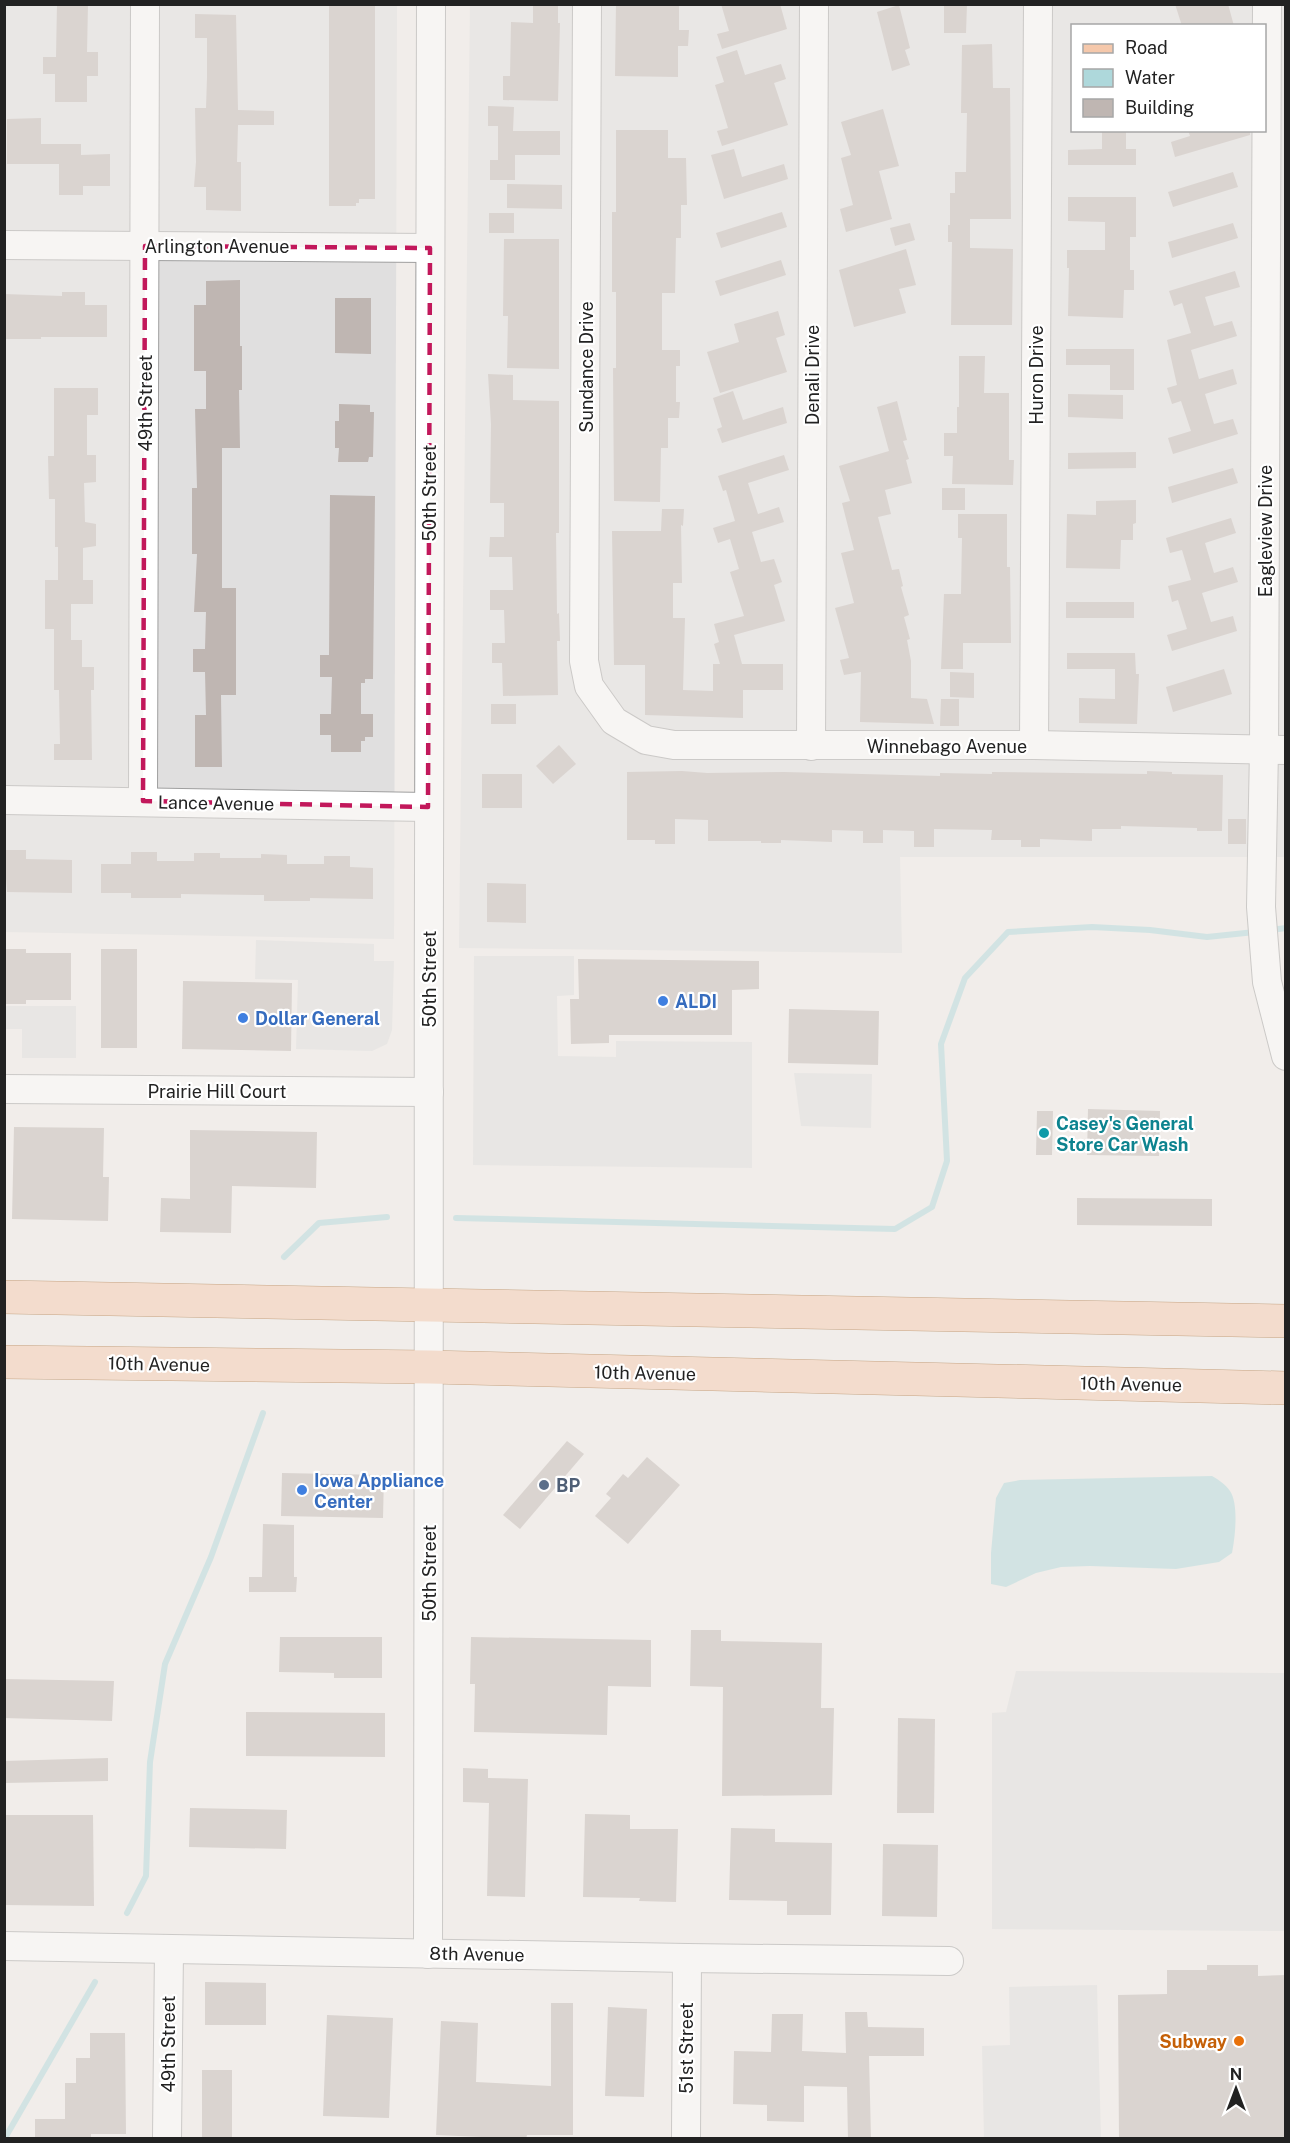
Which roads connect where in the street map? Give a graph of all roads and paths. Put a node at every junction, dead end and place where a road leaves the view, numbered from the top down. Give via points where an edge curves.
1 (145, 4) edge
2 (431, 4) edge
3 (587, 4) edge
4 (814, 4) edge
5 (1038, 4) edge
6 (1267, 4) edge
7 (4, 245) edge
8 (145, 246) junction
9 (430, 248) junction
10 (614, 721) joint
11 (1034, 745) junction
12 (811, 746) junction
13 (1275, 750) edge
14 (4, 800) edge
15 (143, 801) junction
16 (428, 807) junction
17 (1286, 1056) edge
18 (4, 1089) edge
19 (429, 1092) junction
20 (4, 1297) edge
21 (429, 1306) junction
22 (1286, 1321) edge
23 (4, 1362) edge
24 (430, 1367) junction
25 (1286, 1388) edge
26 (4, 1946) edge
27 (169, 1949) junction
28 (428, 1954) junction
29 (687, 1958) junction
30 (949, 1960) dead end
31 (167, 2139) edge
32 (686, 2139) edge

1 - 8 street, 49th Street
2 - 9 street, 50th Street
3 - 10 street, Sundance Drive via 584,661 589,686
4 - 12 street, Denali Drive
5 - 11 street, Huron Drive
6 - 13 street, Eagleview Drive
7 - 8 street, Arlington Avenue
8 - 9 street, Arlington Avenue
8 - 15 street, 49th Street
9 - 16 street, 50th Street
10 - 12 street, Winnebago Avenue via 646,740 674,745
11 - 12 street, Winnebago Avenue
11 - 13 street, Winnebago Avenue
13 - 17 street, Eagleview Drive via 1262,907 1263,942 1267,982
14 - 15 street, Lance Avenue
15 - 16 street, Lance Avenue
16 - 19 street, 50th Street
18 - 19 street, Prairie Hill Court
19 - 21 street, 50th Street
20 - 21 main road
21 - 22 main road
21 - 24 street, 50th Street
23 - 24 main road, 10th Avenue
24 - 25 main road, 10th Avenue
24 - 28 street, 50th Street
26 - 27 street, 8th Avenue
27 - 28 street, 8th Avenue
27 - 31 street, 49th Street
28 - 29 street, 8th Avenue
29 - 30 street, 8th Avenue
29 - 32 street, 51st Street

